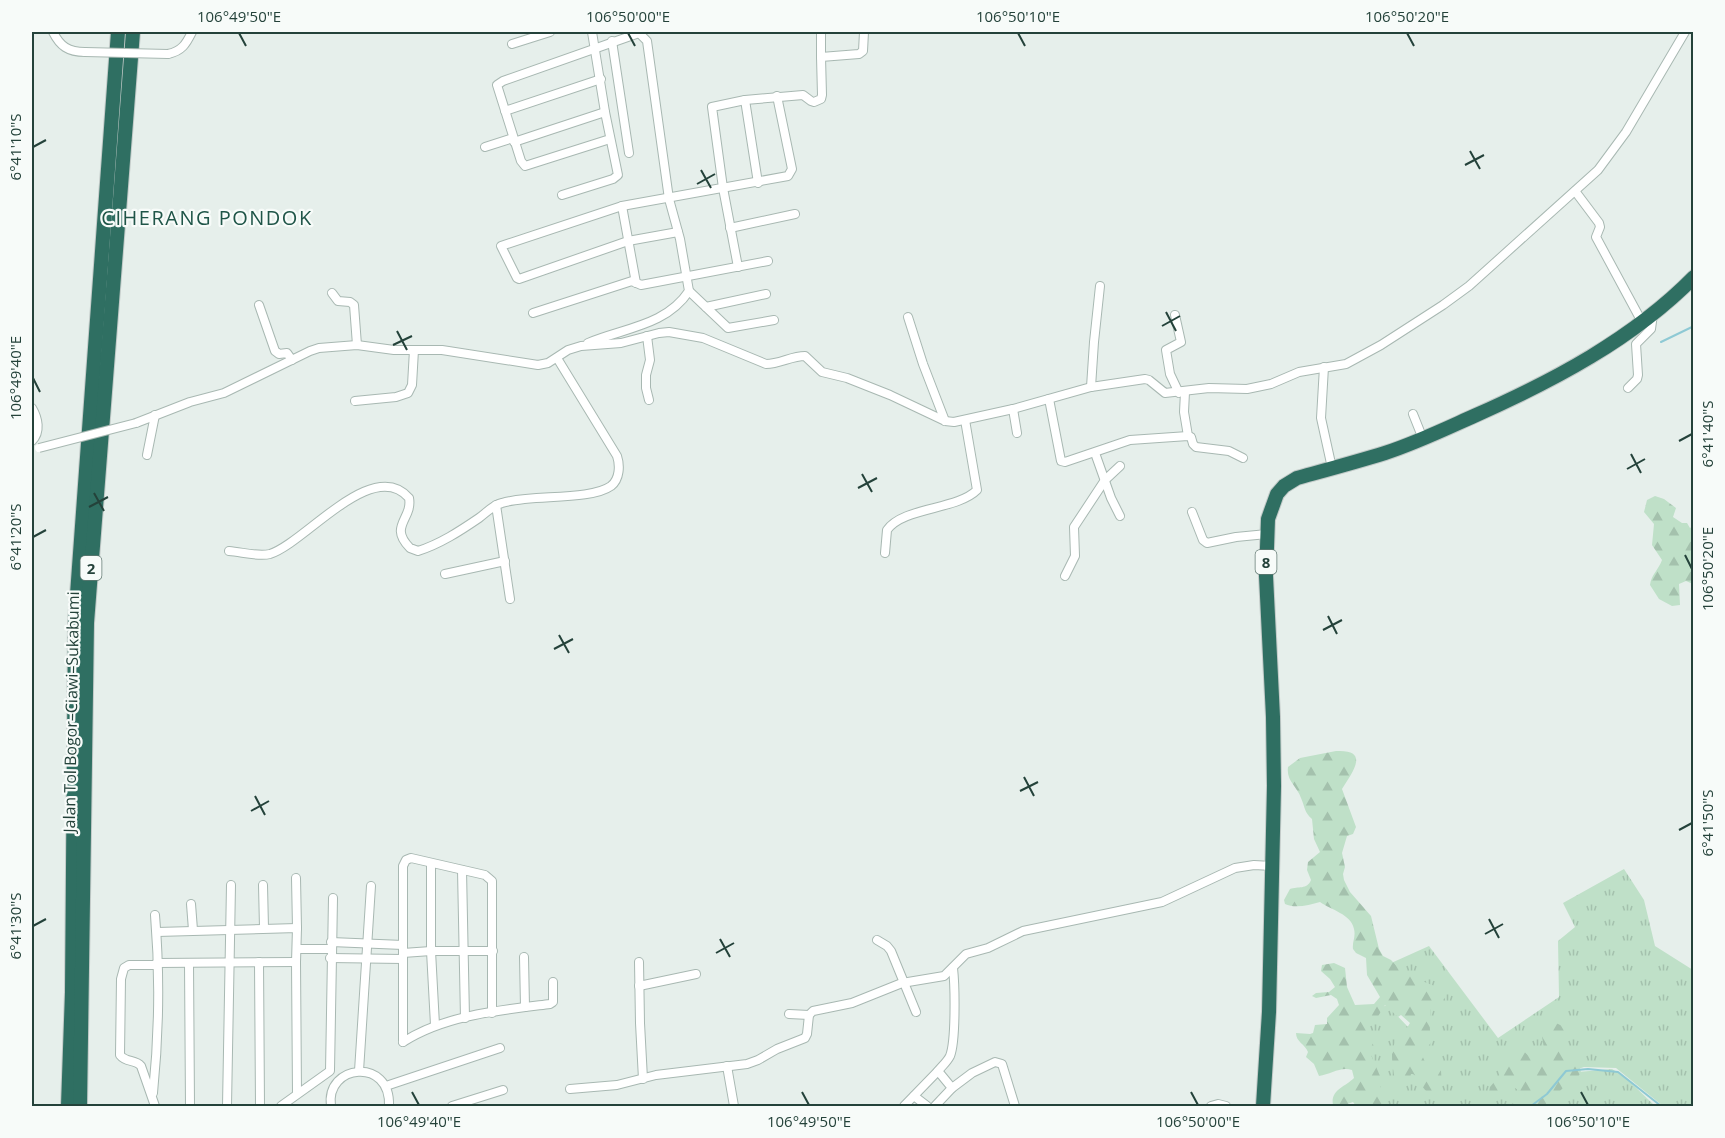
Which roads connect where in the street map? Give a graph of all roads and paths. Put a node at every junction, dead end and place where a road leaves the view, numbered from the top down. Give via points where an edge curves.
1 (53, 32) edge
2 (118, 32) edge
3 (133, 32) edge
4 (192, 32) edge
5 (550, 32) edge
6 (592, 32) edge
7 (640, 32) edge
8 (649, 32) edge
9 (821, 32) edge
10 (864, 32) edge
11 (1685, 32) edge
12 (617, 37) edge
13 (647, 41) junction
14 (512, 44) dead end
15 (594, 48) junction
16 (822, 57) junction
17 (601, 79) junction
18 (777, 96) junction
19 (745, 100) junction
20 (505, 111) junction
21 (605, 112) junction
22 (610, 139) junction
23 (514, 140) junction
24 (486, 147) dead end
25 (629, 153) dead end
26 (758, 183) junction
27 (723, 188) junction
28 (1575, 191) junction
29 (562, 195) dead end
30 (669, 199) junction
31 (622, 206) junction
32 (795, 214) dead end
33 (730, 228) junction
34 (678, 232) junction
35 (628, 241) junction
36 (768, 261) dead end
37 (738, 267) junction
38 (688, 277) junction
39 (1694, 277) edge
40 (636, 283) junction
41 (1100, 286) dead end
42 (689, 291) junction
43 (332, 293) dead end
44 (766, 294) dead end
45 (259, 306) dead end
46 (706, 307) junction
47 (533, 313) dead end
48 (1175, 315) dead end
49 (908, 317) dead end
50 (1647, 318) junction
51 (774, 320) dead end
52 (647, 336) junction
53 (357, 345) junction
54 (580, 346) junction
55 (414, 350) junction
56 (557, 358) junction
57 (292, 360) junction
58 (1324, 367) junction
59 (1091, 387) junction
60 (1628, 388) dead end
61 (1182, 392) junction
62 (1049, 399) junction
63 (649, 400) dead end
64 (355, 401) dead end
65 (32, 408) edge
66 (1013, 409) junction
67 (1413, 414) dead end
68 (155, 415) junction
69 (965, 420) junction
70 (945, 421) junction
71 (1017, 433) dead end
72 (1188, 436) junction
73 (1423, 439) junction
74 (32, 441) edge
75 (35, 450) edge
76 (1095, 453) junction
77 (147, 455) dead end
78 (1244, 458) dead end
79 (1120, 466) dead end
80 (1332, 468) junction
81 (1105, 480) junction
82 (496, 505) junction
83 (1192, 512) dead end
84 (1120, 516) dead end
85 (1267, 534) junction
86 (229, 551) dead end
87 (885, 553) dead end
88 (505, 561) junction
89 (445, 574) dead end
90 (1065, 576) dead end
91 (510, 599) dead end
92 (431, 864) junction
93 (1272, 866) junction
94 (462, 870) junction
95 (296, 878) dead end
96 (231, 885) dead end
97 (263, 885) dead end
98 (371, 886) dead end
99 (333, 898) dead end
100 (191, 904) dead end
101 (155, 915) dead end
102 (264, 928) junction
103 (297, 928) junction
104 (230, 929) junction
105 (193, 930) junction
106 (156, 932) junction
107 (877, 940) dead end
108 (369, 944) junction
109 (297, 949) junction
110 (330, 950) junction
111 (462, 950) junction
112 (431, 951) junction
113 (493, 951) junction
114 (403, 952) junction
115 (524, 957) dead end
116 (368, 958) junction
117 (259, 962) junction
118 (296, 962) junction
119 (639, 962) dead end
120 (157, 963) junction
121 (189, 963) junction
122 (228, 963) junction
123 (953, 968) junction
124 (696, 974) dead end
125 (553, 982) dead end
126 (905, 982) junction
127 (639, 986) junction
128 (525, 1007) junction
129 (915, 1012) dead end
130 (492, 1013) junction
131 (789, 1014) dead end
132 (809, 1015) junction
133 (465, 1018) junction
134 (435, 1026) junction
135 (500, 1048) dead end
136 (156, 1062) junction
137 (139, 1063) junction
138 (727, 1066) junction
139 (359, 1071) junction
140 (938, 1071) junction
141 (643, 1078) junction
142 (386, 1086) junction
143 (952, 1088) junction
144 (570, 1089) dead end
145 (503, 1090) dead end
146 (297, 1093) junction
147 (153, 1095) junction
148 (914, 1096) junction
149 (458, 1106) edge
150 (68, 1107) edge
151 (80, 1107) edge
152 (155, 1107) edge
153 (190, 1107) edge
154 (227, 1107) edge
155 (260, 1107) edge
156 (281, 1107) edge
157 (331, 1107) edge
158 (389, 1107) edge
159 (734, 1107) edge
160 (904, 1107) edge
161 (927, 1107) edge
162 (936, 1107) edge
163 (1015, 1107) edge
164 (1211, 1107) edge
165 (1226, 1107) edge
166 (1263, 1107) edge

1 - 4 street, bridge via 59,43 73,52 168,54 183,48
2 - 150 highway, Jalan Tol Bogor–Ciawi–Sukabumi / 2 via 75,622
3 - 151 highway, Jalan Tol Bogor–Ciawi–Sukabumi / 2 via 87,623
5 - 14 street
6 - 15 street
7 - 12 street
7 - 13 street
8 - 13 street
9 - 16 street
10 - 16 street via 863,51 859,54
11 - 28 street via 1626,132 1598,170
12 - 15 street
12 - 25 street
13 - 30 street
15 - 17 street
15 - 20 street via 500,82 496,88
16 - 18 street via 821,99 814,102 803,94
17 - 20 street
17 - 21 street
18 - 19 street
18 - 26 street via 791,173
19 - 26 street
19 - 27 street via 712,106
20 - 23 street
21 - 22 street
21 - 23 street
22 - 23 street via 528,166 520,161
22 - 29 street via 617,177
23 - 24 street
26 - 27 street
27 - 30 street
27 - 33 street
28 - 50 street via 1599,223 1596,237
28 - 58 street via 1443,305 1346,364
30 - 31 street
30 - 34 street
31 - 35 street
31 - 35 street via 501,246 519,279
32 - 33 street
33 - 37 street
34 - 35 street
34 - 38 street
35 - 40 street
36 - 37 street
37 - 38 street
38 - 40 street
38 - 42 street
39 - 50 highway, 8
40 - 47 street via 632,281
41 - 59 street
42 - 46 street
42 - 54 street via 673,309 651,322
43 - 53 street via 338,301 354,305
44 - 46 street
45 - 57 street via 275,351 287,353
46 - 51 street via 728,328
48 - 61 street via 1182,342 1166,351 1170,374
49 - 70 street
50 - 60 street via 1651,328 1636,344 1638,375
50 - 73 highway, 8 via 1536,387
52 - 54 street via 621,343
52 - 63 street
52 - 70 street via 696,336 766,364 805,356 822,372 848,378
53 - 55 street
53 - 57 street via 315,349
54 - 56 street
55 - 56 street via 466,353 531,365
55 - 64 street via 408,393
56 - 82 street via 617,456 620,468 615,482 594,491
57 - 68 street via 224,393
58 - 61 street via 1247,389
58 - 80 street via 1321,418
59 - 61 street via 1149,380 1166,393
59 - 62 street
61 - 72 street
62 - 66 street
62 - 76 street via 1061,461
65 - 74 street via 38,426
66 - 69 street
66 - 71 street
67 - 73 street
68 - 75 street, bridge
68 - 77 street
69 - 70 street
69 - 87 street via 977,490 894,522 887,530
72 - 76 street via 1139,438
72 - 78 street via 1196,447 1229,451
73 - 80 highway, 8
76 - 81 street
79 - 81 street
80 - 85 highway, 8 via 1284,486 1270,510
81 - 84 street
81 - 90 street via 1074,527 1075,556
82 - 86 street via 448,537 414,551 400,533 409,498 396,488 378,488 353,497 269,554
82 - 88 street
83 - 85 street via 1203,540 1208,543
85 - 93 highway, 8 via 1274,774
88 - 89 street
88 - 91 street
92 - 94 street
92 - 112 street
92 - 114 street via 411,858 404,863
93 - 123 street via 1235,868 1162,902 1020,932 966,954
93 - 166 highway, 8
94 - 111 street
94 - 113 street via 485,875 492,881
95 - 103 street
96 - 104 street
97 - 102 street
98 - 108 street
99 - 110 street
100 - 105 street
101 - 106 street
102 - 103 street
102 - 104 street
103 - 109 street
104 - 105 street
104 - 122 street
105 - 106 street
106 - 120 street
107 - 126 street via 889,948
108 - 110 street
108 - 114 street
108 - 116 street
109 - 110 street
109 - 118 street
110 - 116 street
110 - 146 street via 330,1068 328,1074
111 - 112 street
111 - 113 street
111 - 133 street
112 - 114 street
112 - 134 street
113 - 130 street
114 - 116 street
114 - 134 street via 403,1042
115 - 128 street
116 - 139 street
117 - 118 street
117 - 122 street
117 - 155 street
118 - 146 street
119 - 127 street
120 - 121 street
120 - 136 street
120 - 137 street via 129,965 122,975 120,1055 124,1060
121 - 122 street
121 - 153 street
122 - 154 street
123 - 126 street via 940,977
123 - 140 street via 953,1042
124 - 127 street
125 - 128 street via 552,1003
126 - 129 street
126 - 132 street via 857,1002
127 - 141 street
128 - 130 street
130 - 133 street
131 - 132 street
132 - 138 street via 803,1040 759,1060
133 - 134 street
135 - 142 street
136 - 137 street
136 - 147 street
137 - 147 street
138 - 141 street
138 - 159 street
139 - 142 street via 379,1078
139 - 157 street via 338,1082 332,1092
140 - 143 street
140 - 148 street
141 - 144 street via 617,1085
142 - 158 street
143 - 162 street
143 - 163 street via 972,1073 999,1062
145 - 149 street
146 - 156 street
147 - 152 street
148 - 160 street
148 - 161 street
164 - 165 street

